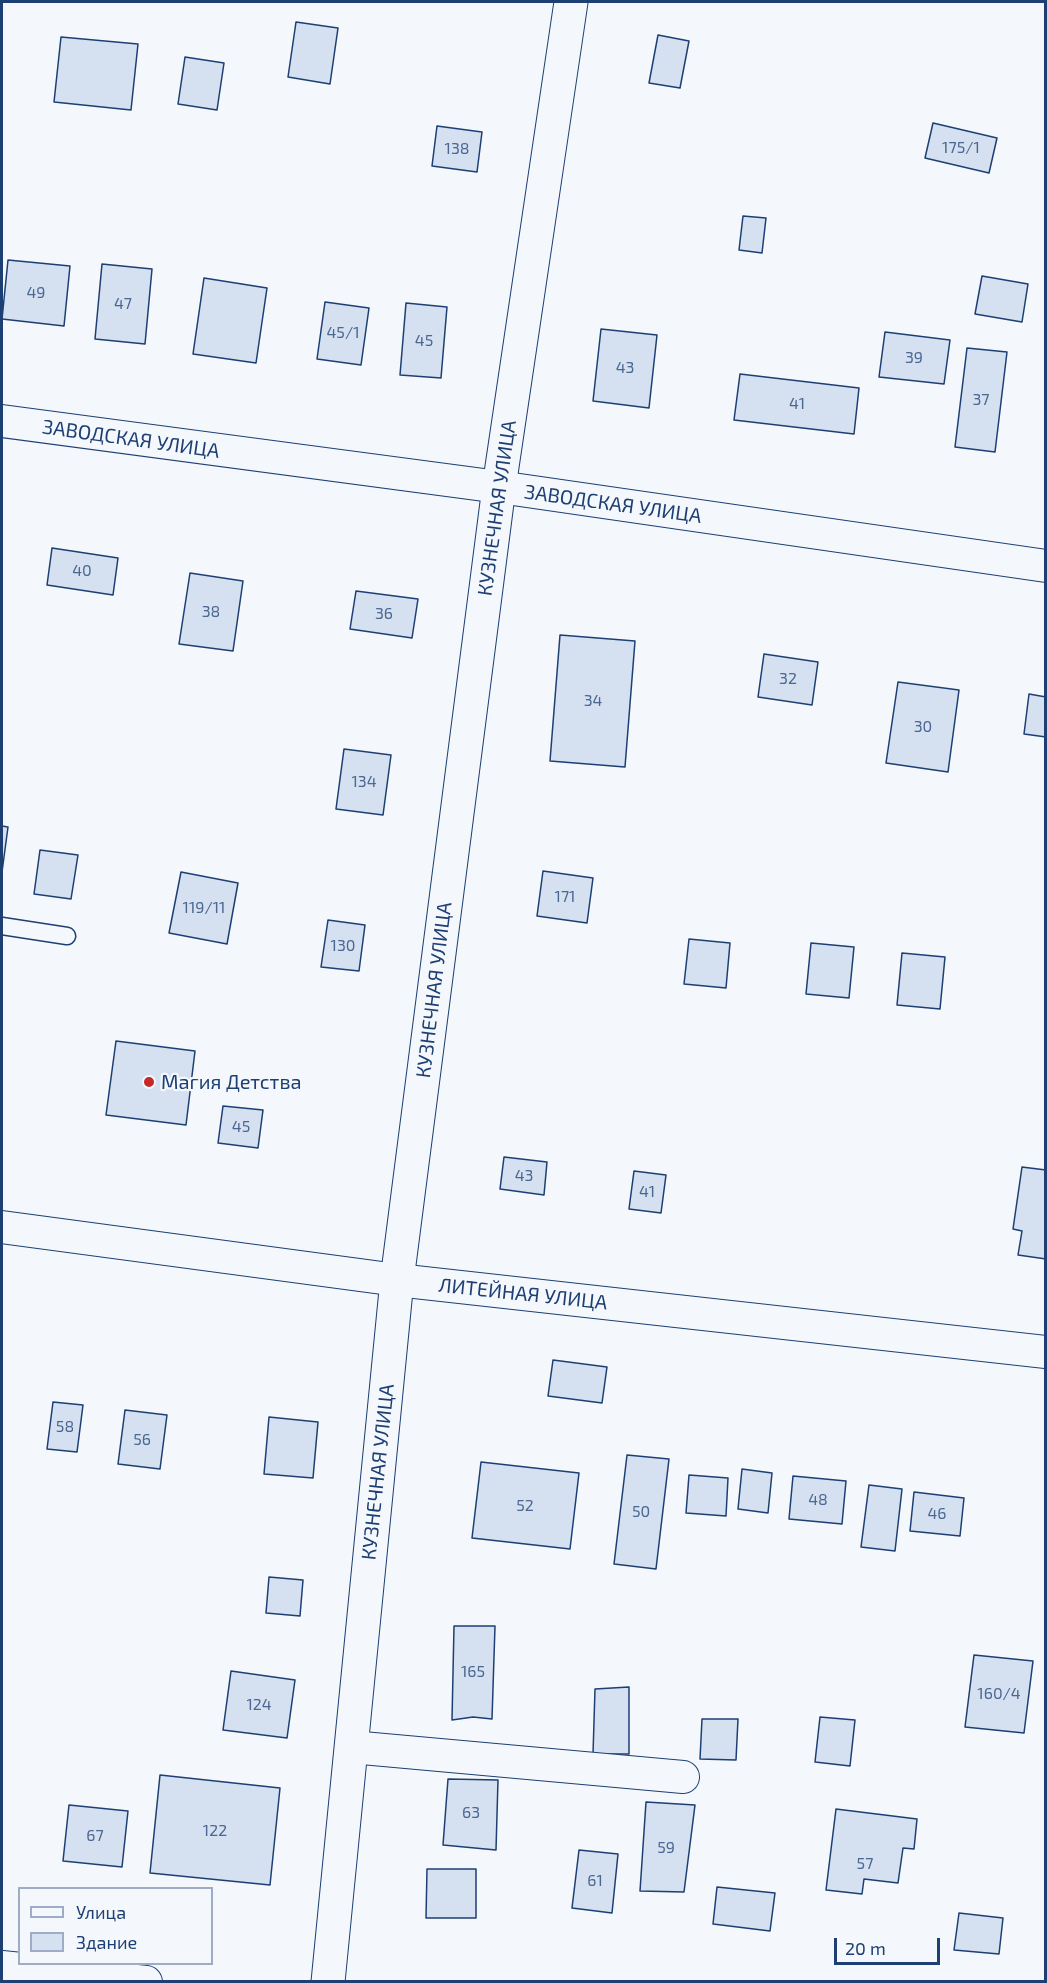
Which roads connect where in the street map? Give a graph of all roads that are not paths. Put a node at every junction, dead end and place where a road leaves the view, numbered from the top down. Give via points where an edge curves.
1 (571, 2) edge
2 (2, 421) edge
3 (499, 488) junction
4 (1046, 566) edge
5 (2, 926) edge
6 (67, 936) dead end
7 (2, 1227) edge
8 (397, 1280) junction
9 (1046, 1352) edge
10 (351, 1747) junction
11 (683, 1777) dead end
12 (2, 1967) edge
13 (146, 1982) edge
14 (328, 1982) edge

1 - 3 street, КУЗНЕЧНАЯ УЛИЦА
2 - 3 street, ЗАВОДСКАЯ УЛИЦА
3 - 4 street, ЗАВОДСКАЯ УЛИЦА
3 - 8 street, КУЗНЕЧНАЯ УЛИЦА
5 - 6 lane
7 - 8 street, ЛИТЕЙНАЯ УЛИЦА
8 - 9 street, ЛИТЕЙНАЯ УЛИЦА
8 - 10 street, КУЗНЕЧНАЯ УЛИЦА
10 - 11 street
10 - 14 street, КУЗНЕЧНАЯ УЛИЦА
12 - 13 street

